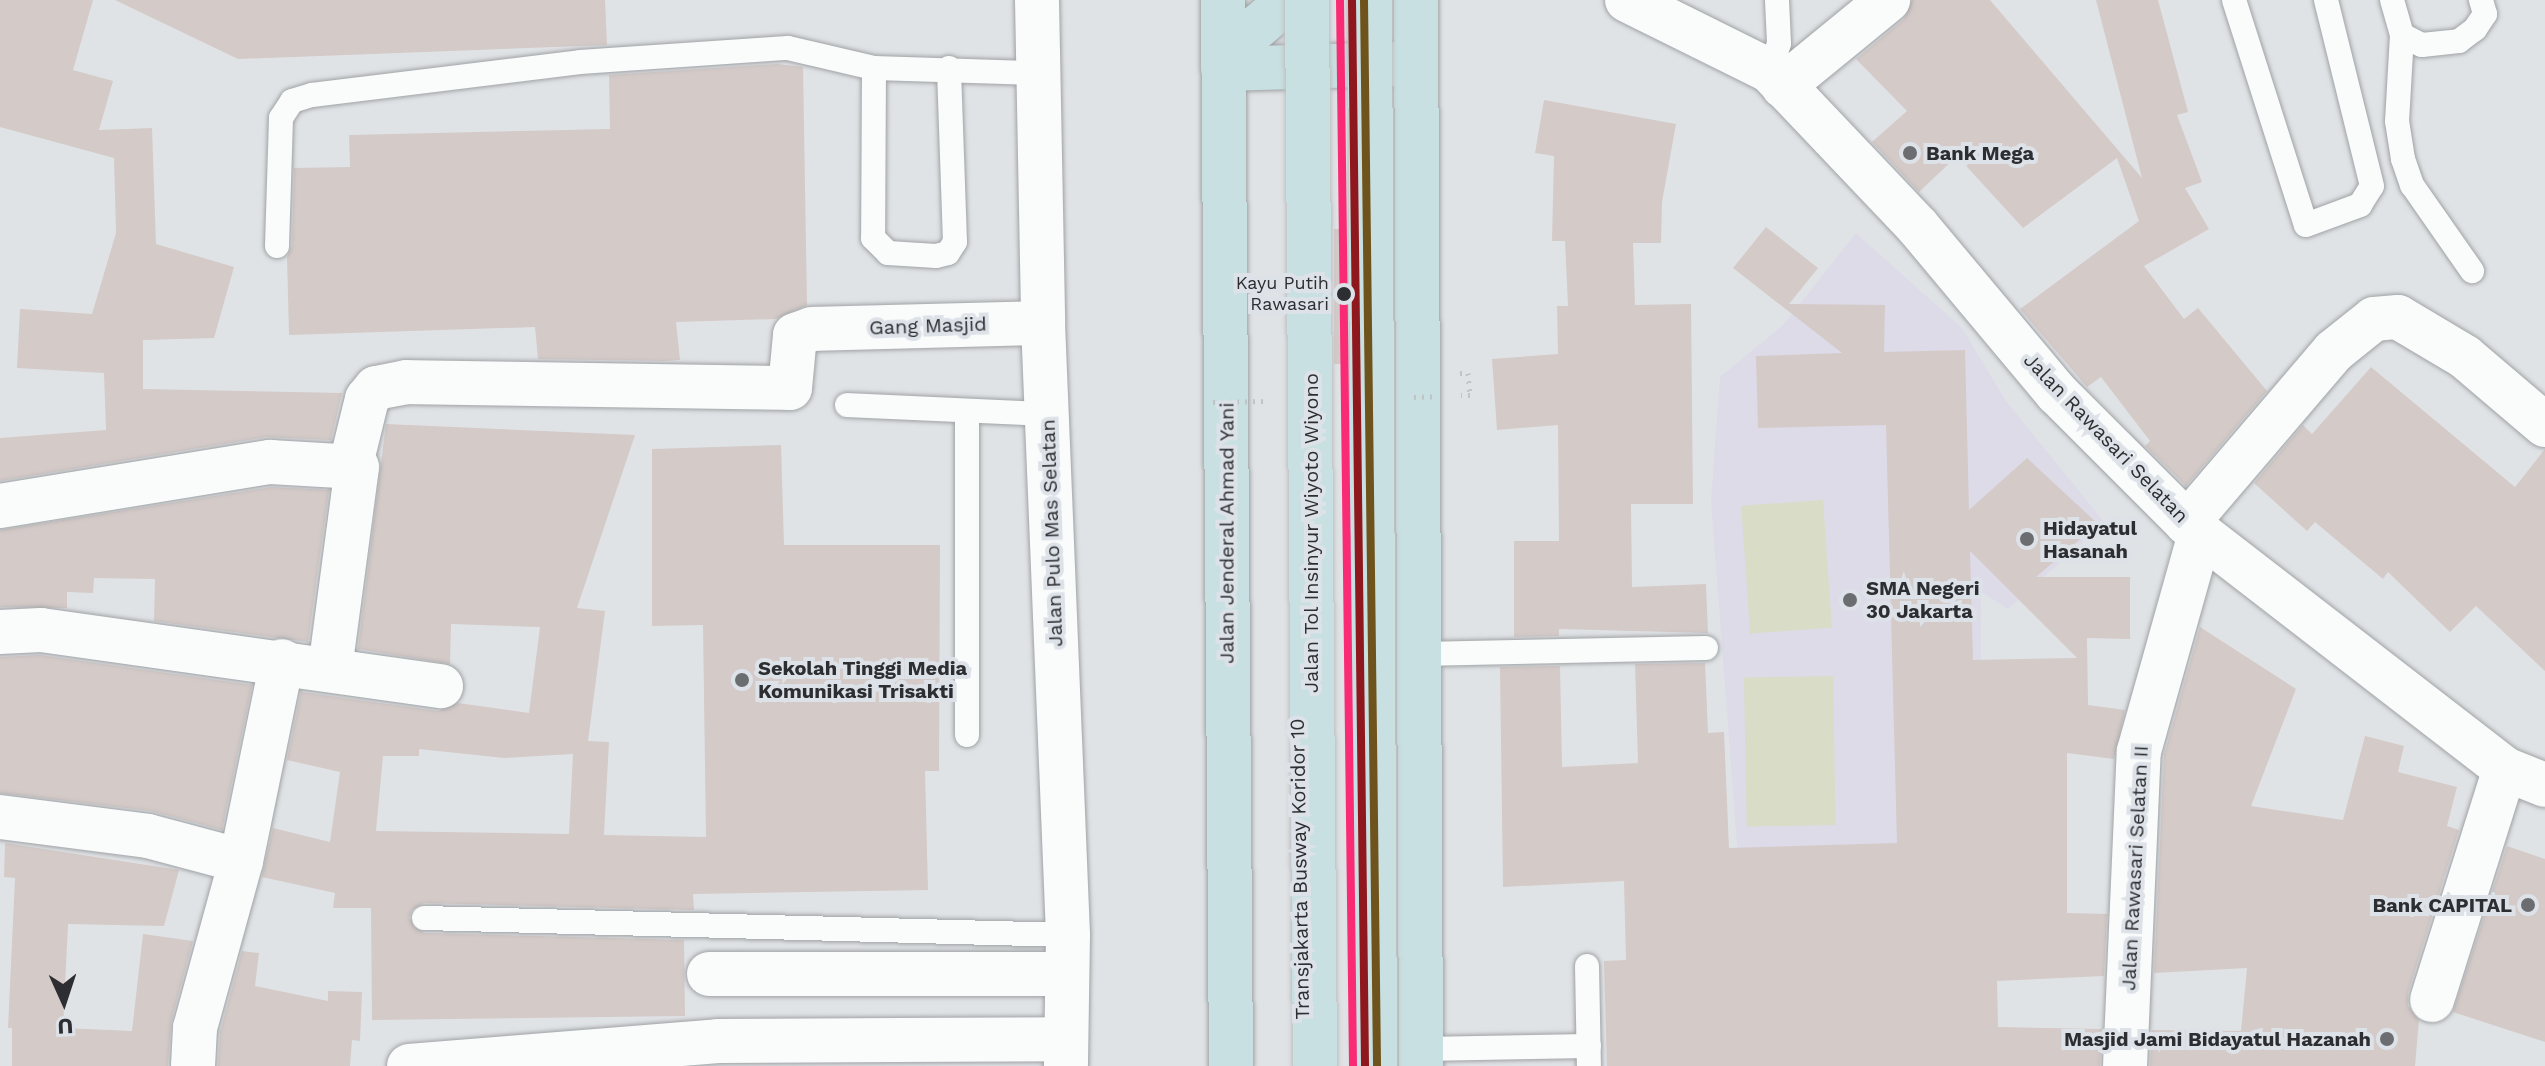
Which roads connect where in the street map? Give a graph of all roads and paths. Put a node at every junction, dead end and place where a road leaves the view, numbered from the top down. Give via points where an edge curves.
1 (1037, 0) edge
2 (1223, 0) edge
3 (1289, 0) edge
4 (1307, 0) edge
5 (1352, 0) edge
6 (1370, 0) edge
7 (1416, 0) edge
8 (1627, 0) edge
9 (1777, 0) edge
10 (1888, 0) edge
11 (2234, 0) edge
12 (2326, 0) edge
13 (2392, 0) edge
14 (2481, 0) edge
15 (2402, 35) junction
16 (1223, 62) junction
17 (1418, 64) junction
18 (1354, 66) junction
19 (1290, 67) junction
20 (874, 68) junction
21 (949, 68) junction
22 (1037, 73) junction
23 (1776, 78) junction
24 (277, 246) dead end
25 (2472, 271) dead end
26 (1043, 323) junction
27 (847, 405) dead end
28 (967, 411) junction
29 (1047, 414) junction
30 (2545, 425) edge
31 (351, 464) junction
32 (0, 506) edge
33 (2193, 528) junction
34 (0, 632) edge
35 (1706, 648) dead end
36 (1420, 654) junction
37 (282, 661) junction
38 (330, 669) junction
39 (441, 686) dead end
40 (967, 735) dead end
41 (2505, 769) junction
42 (2545, 785) edge
43 (0, 817) edge
44 (241, 861) junction
45 (424, 918) dead end
46 (1067, 954) junction
47 (1587, 966) dead end
48 (709, 974) dead end
49 (2432, 1000) dead end
50 (1066, 1052) edge
51 (1589, 1056) edge
52 (1421, 1057) edge
53 (193, 1066) edge
54 (409, 1066) edge
55 (1231, 1066) edge
56 (1303, 1066) edge
57 (1315, 1066) edge
58 (1365, 1066) edge
59 (1375, 1066) edge
60 (2125, 1066) edge

1 - 22 street, Jalan Pulo Mas Selatan
2 - 16 highway, Jalan Jenderal Ahmad Yani
3 - 16 highway
3 - 19 lane, Transjakarta Busway Koridor 10
4 - 57 highway, Jalan Tol Insinyur Wiyoto Wiyono, bridge
5 - 18 lane
6 - 59 highway, bridge
7 - 17 highway
8 - 23 street, Jalan Rawasari Selatan
9 - 23 lane
10 - 23 street
11 - 12 lane via 2306,225 2360,205 2372,186
13 - 15 lane
14 - 15 lane via 2485,14 2459,41 2422,45
15 - 25 lane via 2397,121 2403,159 2412,185
16 - 19 highway
16 - 55 highway, Jalan Jenderal Ahmad Yani
17 - 18 highway
17 - 36 highway
18 - 19 highway
18 - 58 lane
19 - 56 lane, Transjakarta Busway Koridor 10
20 - 21 lane
20 - 21 lane via 873,238 888,253 936,256 948,253 955,242
20 - 24 lane via 788,48 580,62 312,95 292,101 281,118
21 - 22 lane
22 - 26 street, Jalan Pulo Mas Selatan
23 - 33 street, Jalan Rawasari Selatan via 1918,227 2057,393
26 - 29 street, Jalan Pulo Mas Selatan
26 - 31 street, Gang Masjid via 812,329 795,335 790,388 406,382 376,388 361,412
27 - 28 lane
28 - 29 lane
28 - 40 lane
29 - 46 street, Jalan Pulo Mas Selatan
30 - 33 street via 2465,357 2398,317 2374,319 2334,351
31 - 32 street via 270,462
31 - 38 street via 358,473
33 - 41 street, Jalan Rawasari Selatan
33 - 60 street, Jalan Rawasari Selatan II via 2139,751
34 - 37 street via 41,630
35 - 36 lane
36 - 52 highway
37 - 38 street
37 - 44 street
38 - 39 street
41 - 42 street, Jalan Rawasari Selatan
41 - 49 street
43 - 44 street via 148,836
44 - 53 street via 195,1028
45 - 46 lane
46 - 48 street
46 - 50 street, Jalan Pulo Mas Selatan
47 - 51 lane
50 - 54 street via 718,1041
51 - 52 lane

